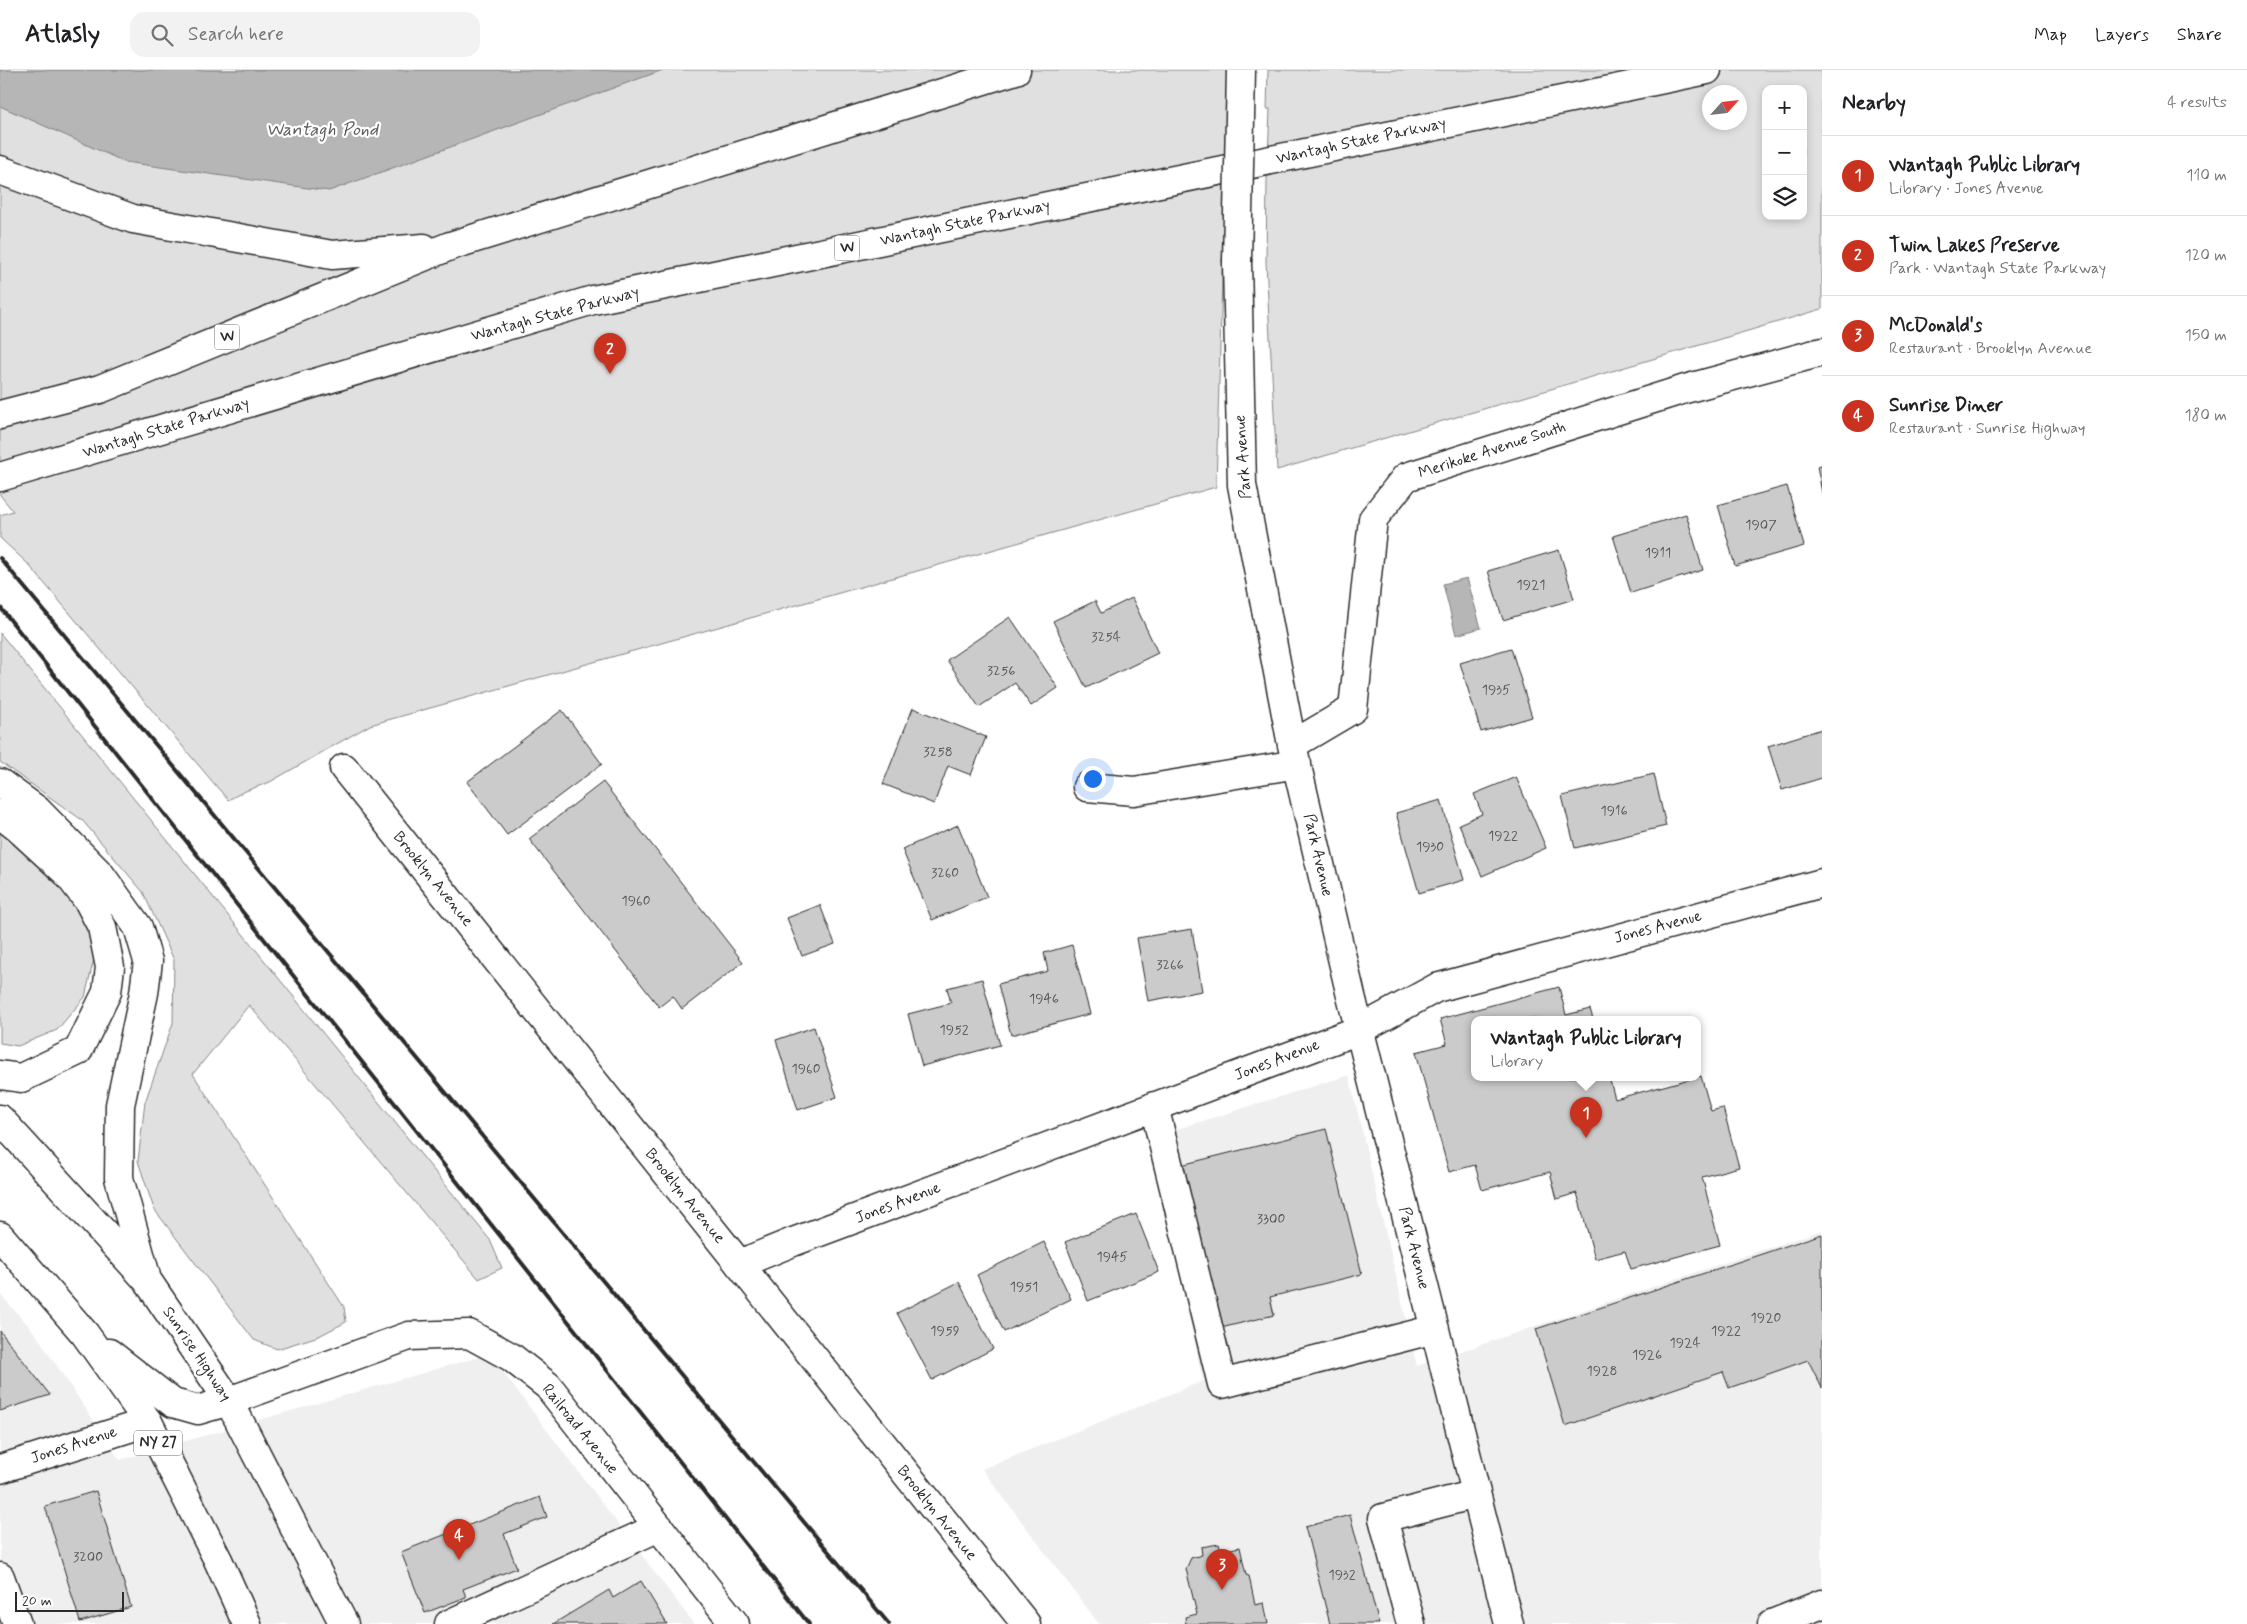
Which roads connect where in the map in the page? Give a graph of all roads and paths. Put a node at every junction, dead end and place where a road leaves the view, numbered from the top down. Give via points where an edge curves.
1 (1016, 70) edge
2 (1240, 70) edge
3 (1707, 70) edge
4 (0, 170) edge
5 (450, 246) junction
6 (1822, 352) edge
7 (0, 415) edge
8 (0, 477) edge
9 (1295, 755) junction
10 (344, 768) dead end
11 (0, 783) edge
12 (1087, 787) dead end
13 (0, 814) edge
14 (1822, 883) edge
15 (1359, 1030) junction
16 (0, 1076) edge
17 (1154, 1106) junction
18 (0, 1119) edge
19 (0, 1236) edge
20 (739, 1264) junction
21 (147, 1280) junction
22 (1435, 1329) junction
23 (85, 1334) junction
24 (229, 1401) junction
25 (148, 1422) junction
26 (0, 1469) edge
27 (1476, 1494) junction
28 (659, 1527) junction
29 (0, 1577) edge
30 (1822, 1604) edge
31 (17, 1624) edge
32 (246, 1624) edge
33 (344, 1624) edge
34 (449, 1624) edge
35 (735, 1624) edge
36 (1026, 1624) edge
37 (1411, 1624) edge
38 (1509, 1624) edge
39 (1772, 1624) edge

1 - 5 main road, W
2 - 9 main road, Park Avenue, bridge via 1237,262 1242,485
3 - 8 main road, Wantagh State Parkway / W via 594,300
4 - 5 main road via 133,219 332,255
5 - 7 main road, W via 100,388
6 - 9 main road, Merikoke Avenue South via 1685,389 1406,478 1373,519 1352,708
9 - 12 main road via 1134,791
9 - 15 main road, Park Avenue
10 - 20 main road, Brooklyn Avenue
11 - 21 main road via 37,810 100,874 138,927 148,961 120,1106 119,1178
13 - 16 main road via 67,873 89,902 102,927 110,967 107,992 78,1051 22,1078
14 - 15 main road, Jones Avenue via 1436,988
15 - 17 main road, Jones Avenue
15 - 22 main road, Park Avenue
17 - 20 main road, Jones Avenue
17 - 22 main road via 1222,1384
18 - 21 main road, Sunrise Highway
19 - 23 main road, NY 27
20 - 36 main road, Brooklyn Avenue
21 - 24 main road, Sunrise Highway
22 - 27 main road, Park Avenue
23 - 24 main road, Railroad Avenue via 173,1403 198,1410
23 - 25 main road, NY 27
24 - 28 main road, Railroad Avenue via 409,1336 470,1334 511,1357 548,1386
24 - 33 main road, Sunrise Highway
25 - 26 main road, Jones Avenue
25 - 32 main road, NY 27 via 218,1560
27 - 37 main road via 1383,1518
27 - 38 main road, Park Avenue
28 - 34 main road
28 - 35 main road, Railroad Avenue
29 - 31 main road
30 - 39 main road

